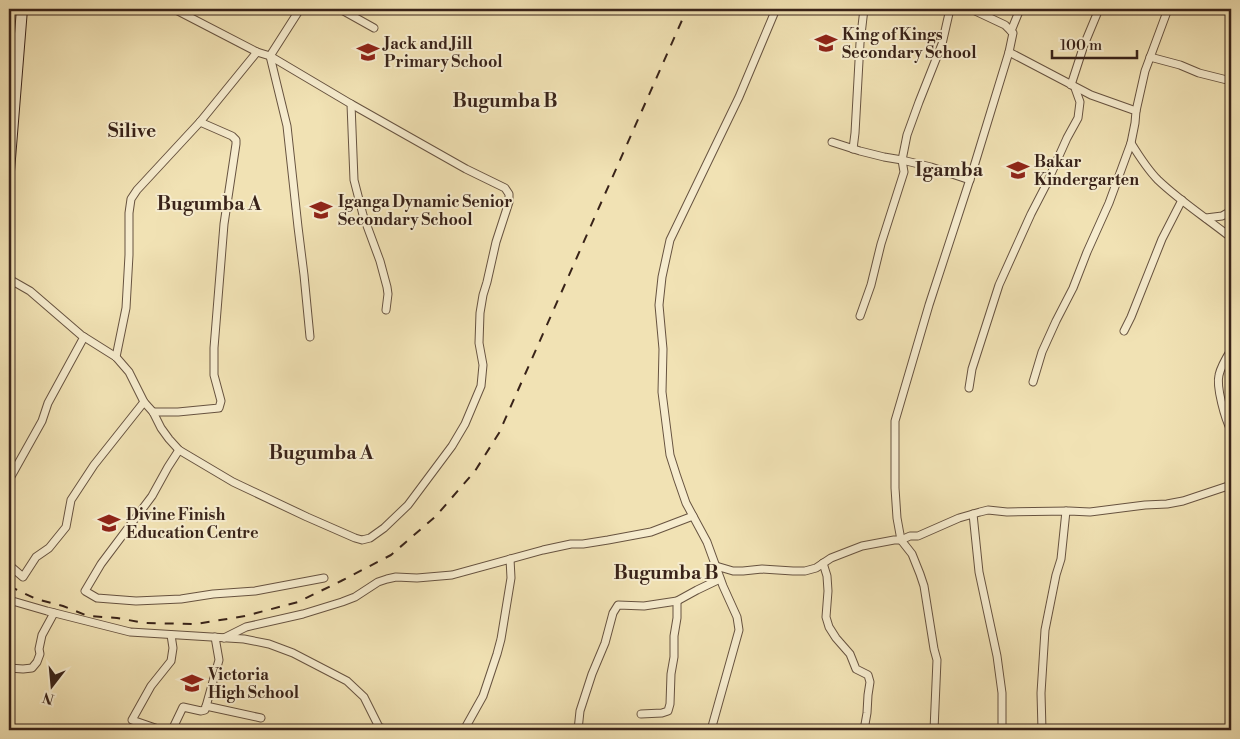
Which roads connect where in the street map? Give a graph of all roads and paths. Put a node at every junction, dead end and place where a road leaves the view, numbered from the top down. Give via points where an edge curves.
1 (22, 9) edge
2 (174, 9) edge
3 (300, 9) edge
4 (340, 9) edge
5 (776, 9) edge
6 (864, 9) edge
7 (950, 9) edge
8 (971, 9) edge
9 (1020, 9) edge
10 (1099, 9) edge
11 (1168, 9) edge
12 (980, 11) edge
13 (374, 28) dead end
14 (1011, 31) junction
15 (257, 52) junction
16 (1009, 52) junction
17 (270, 56) junction
18 (1150, 57) junction
19 (1231, 81) edge
20 (1073, 87) junction
21 (351, 104) junction
22 (1136, 111) junction
23 (200, 122) junction
24 (832, 142) dead end
25 (1131, 143) junction
26 (853, 149) junction
27 (902, 160) junction
28 (9, 171) edge
29 (970, 180) junction
30 (1182, 200) junction
31 (1231, 211) edge
32 (1206, 218) junction
33 (1231, 239) edge
34 (9, 279) edge
35 (386, 310) dead end
36 (860, 316) dead end
37 (1124, 331) dead end
38 (84, 337) junction
39 (310, 337) dead end
40 (1231, 350) edge
41 (116, 357) junction
42 (1033, 382) dead end
43 (969, 388) dead end
44 (144, 402) junction
45 (152, 412) junction
46 (1231, 430) edge
47 (179, 450) junction
48 (9, 480) edge
49 (1231, 485) edge
50 (1066, 511) junction
51 (973, 514) junction
52 (694, 516) junction
53 (918, 536) junction
54 (901, 540) junction
55 (912, 554) junction
56 (510, 559) junction
57 (823, 564) junction
58 (9, 565) edge
59 (716, 566) junction
60 (324, 578) dead end
61 (720, 579) junction
62 (9, 600) edge
63 (677, 601) junction
64 (54, 613) junction
65 (171, 635) junction
66 (215, 637) junction
67 (224, 638) junction
68 (9, 668) edge
69 (206, 706) junction
70 (640, 714) dead end
71 (262, 718) dead end
72 (378, 728) edge
73 (161, 730) edge
74 (172, 730) edge
75 (387, 730) edge
76 (464, 730) edge
77 (578, 730) edge
78 (711, 730) edge
79 (864, 730) edge
80 (934, 730) edge
81 (1002, 730) edge
82 (1042, 730) edge

1 - 28 main road
2 - 15 street
3 - 17 street
4 - 13 street
5 - 52 street via 739,97 670,240 662,277 659,305 662,392 670,454
6 - 26 street
7 - 27 street via 942,44 907,135
8 - 12 street
9 - 14 street
10 - 20 street via 1084,45
11 - 18 street
12 - 14 street
14 - 16 street
15 - 17 street
15 - 23 street
16 - 20 street
16 - 29 street
17 - 21 street
17 - 39 street via 287,126
18 - 19 street
18 - 22 street
20 - 22 street
20 - 43 street via 1080,102 1078,118 999,285
21 - 35 street via 354,180 387,287
21 - 47 street via 506,188 509,194 480,313 481,386 466,424 408,505 384,528 362,540 233,482
22 - 25 street
23 - 41 street via 132,199 126,308
23 - 45 street via 236,140 224,224 214,348 214,375 221,401 219,408
24 - 26 street
25 - 30 street via 1146,167
25 - 42 street via 1073,288 1042,352
26 - 27 street
27 - 29 street
27 - 36 street via 904,172
29 - 54 street via 895,422 895,488
30 - 32 street
30 - 37 street
31 - 32 street
32 - 33 street
34 - 38 street via 30,291
38 - 41 street
38 - 48 street
40 - 46 street via 1218,377 1224,414
41 - 44 street via 129,372
44 - 45 street
44 - 58 street via 81,484 72,500 66,527 49,548 36,557 23,577
45 - 47 street via 168,439
47 - 60 street via 152,496 85,591 97,598 136,601 181,599 255,591
49 - 50 street via 1167,504 1090,512
50 - 51 street via 988,510
50 - 82 street via 1061,559 1045,630
51 - 53 street
51 - 81 street via 979,572 1001,684
52 - 56 street via 651,532 571,544
52 - 59 street
53 - 54 street
53 - 55 street via 913,541
54 - 55 street
54 - 57 street via 862,546
55 - 80 street via 924,586 937,660
56 - 67 street via 452,575 387,579 348,600 246,627
56 - 76 street via 510,584 497,654 482,696
57 - 59 street via 793,572 733,571
57 - 79 street via 827,576 826,617 829,627 850,654 856,669 868,675 870,682
59 - 61 street
61 - 63 street
61 - 78 street via 737,617 739,630
62 - 64 street
63 - 70 street via 668,711
63 - 77 street via 644,606 618,605 580,711
64 - 65 street via 130,632
64 - 68 street via 42,635 37,662 32,668
65 - 66 street
65 - 73 street via 171,661 151,686 132,720
66 - 67 street
66 - 69 street via 219,660
67 - 72 street via 269,644 347,681 364,697
69 - 71 street
69 - 74 street via 200,711 183,707
72 - 75 street

